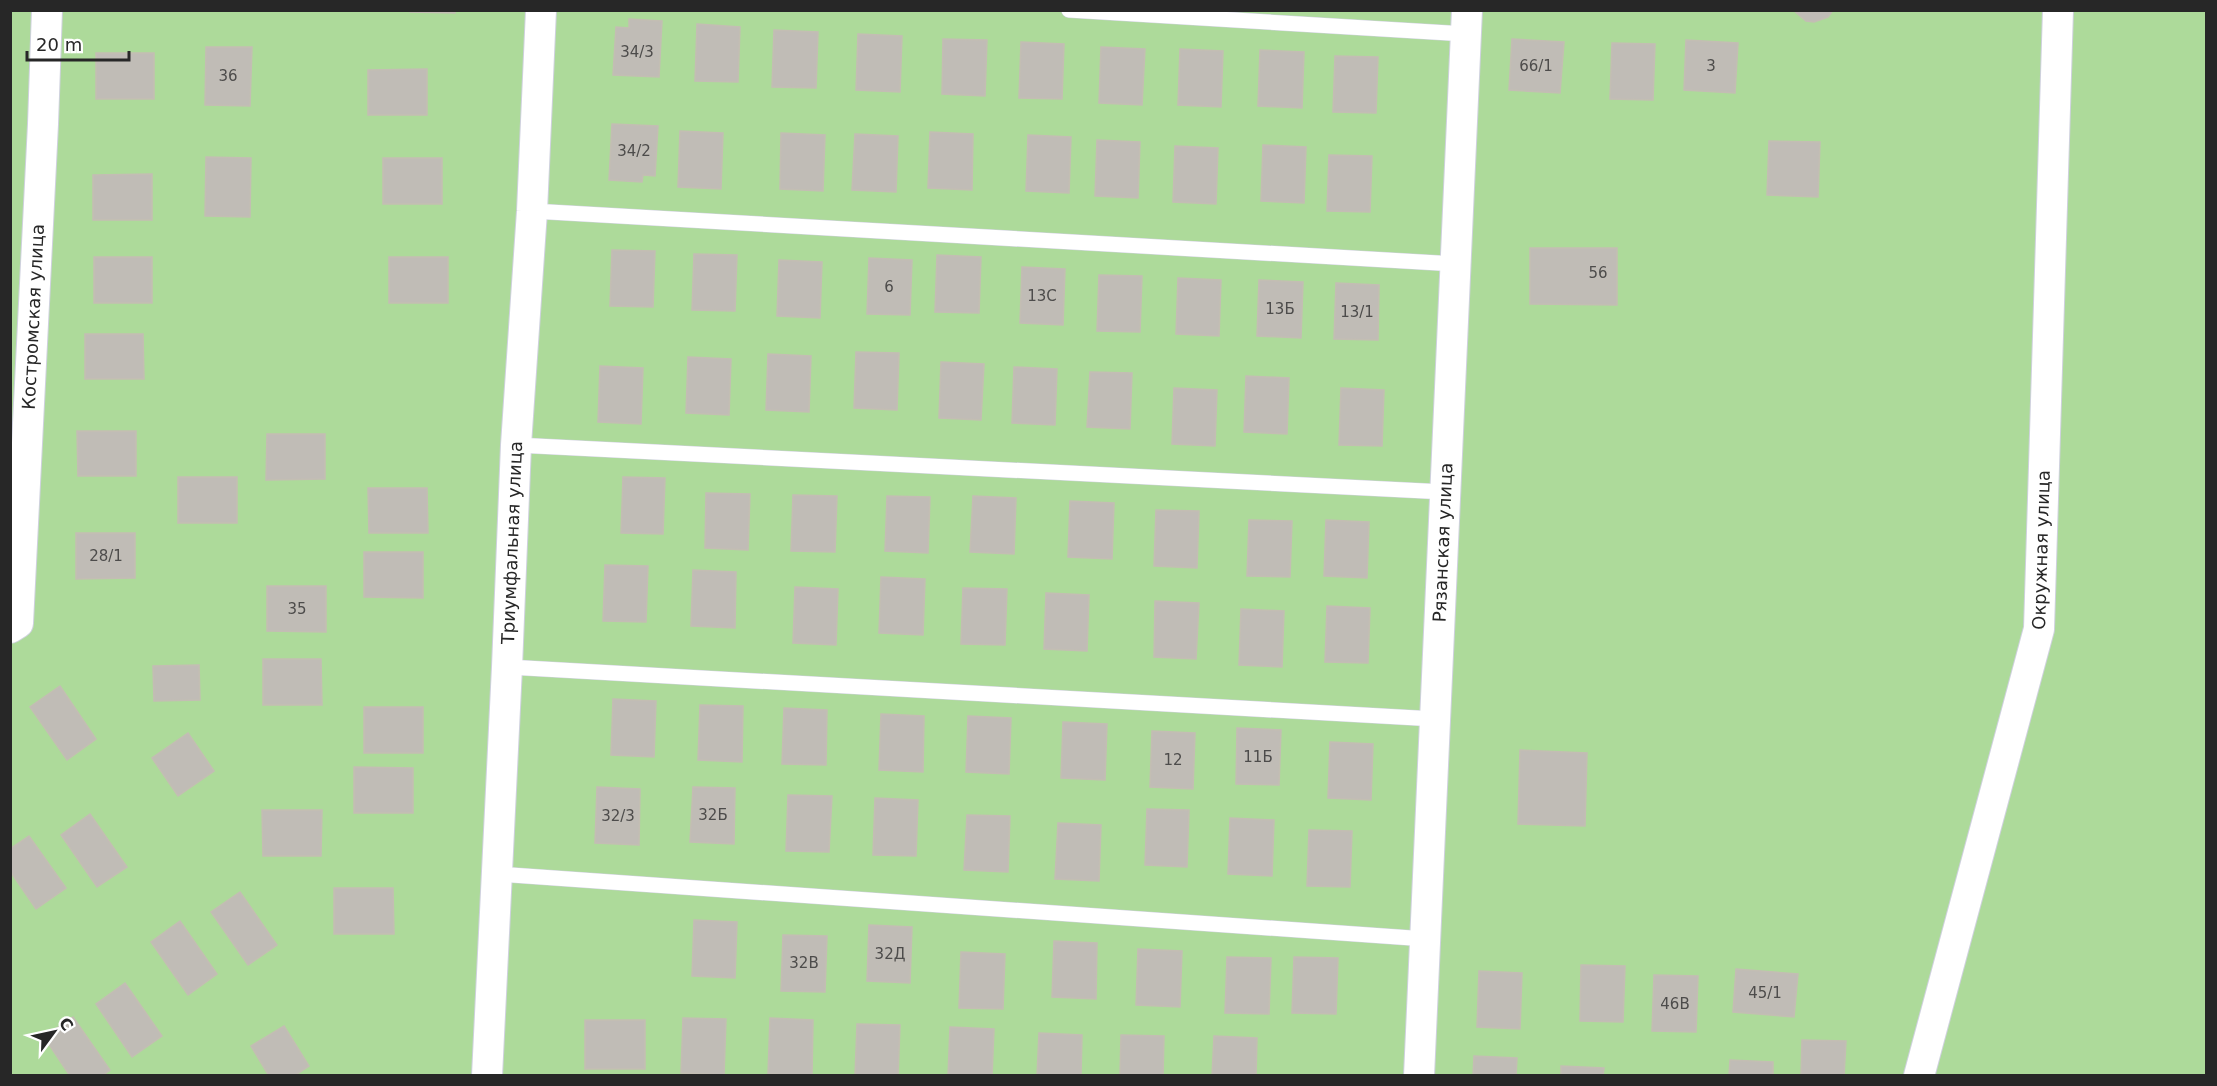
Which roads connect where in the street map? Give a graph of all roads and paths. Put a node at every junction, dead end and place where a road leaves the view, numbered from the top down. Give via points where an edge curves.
1 (46, 10) edge
2 (541, 10) edge
3 (1069, 10) edge
4 (2058, 10) edge
5 (1466, 22) edge
6 (532, 211) junction
7 (1456, 264) junction
8 (516, 445) junction
9 (1445, 492) junction
10 (14, 626) edge
11 (507, 667) junction
12 (1435, 719) junction
13 (496, 874) junction
14 (1425, 939) junction
15 (487, 1076) edge
16 (1419, 1076) edge
17 (1919, 1076) edge

1 - 10 street, Костромская улица
2 - 6 street, Триумфальная улица
3 - 5 lane
4 - 17 street, Окружная улица via 2039,629
5 - 7 street, Рязанская улица
6 - 7 lane
6 - 8 street, Триумфальная улица
7 - 9 street, Рязанская улица
8 - 9 lane
8 - 11 street, Триумфальная улица
9 - 12 street, Рязанская улица
11 - 12 lane
11 - 13 street, Триумфальная улица
12 - 14 street, Рязанская улица
13 - 14 lane
13 - 15 street, Триумфальная улица
14 - 16 street, Рязанская улица

